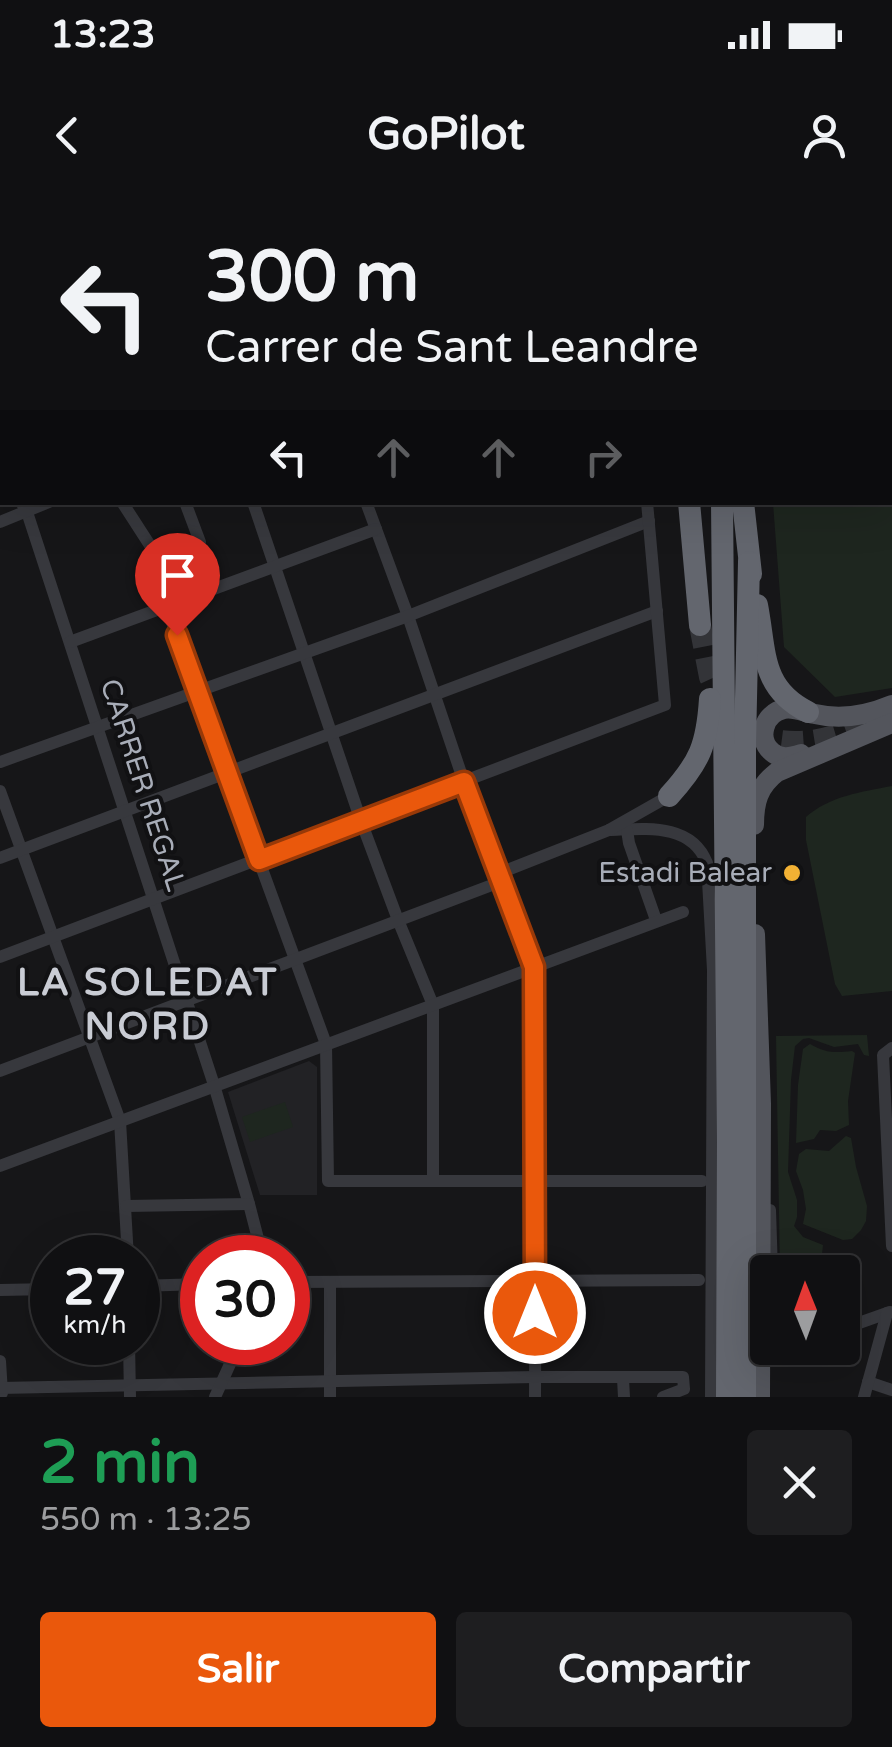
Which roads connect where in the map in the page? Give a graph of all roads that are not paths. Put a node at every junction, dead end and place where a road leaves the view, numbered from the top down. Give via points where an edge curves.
1 (124, 505) edge
2 (186, 505) edge
3 (254, 505) edge
4 (367, 505) edge
5 (647, 505) edge
6 (689, 505) edge
7 (722, 505) edge
8 (743, 505) edge
9 (24, 507) edge
10 (649, 521) junction
11 (0, 522) edge
12 (376, 529) junction
13 (200, 542) dead end
14 (152, 550) dead end
15 (750, 562) junction
16 (275, 566) junction
17 (166, 606) junction
18 (722, 609) junction
19 (657, 611) junction
20 (408, 616) junction
21 (700, 625) tunnel mouth
22 (70, 642) junction
23 (305, 653) junction
24 (747, 659) junction
25 (714, 671) junction
26 (198, 692) junction
27 (433, 694) junction
28 (892, 705) edge
29 (808, 712) junction
30 (892, 720) edge
31 (98, 728) junction
32 (331, 733) junction
33 (0, 762) edge
34 (227, 772) junction
35 (464, 782) junction
36 (0, 792) edge
37 (666, 800) junction
38 (125, 811) junction
39 (754, 811) junction
40 (362, 821) junction
41 (609, 830) junction
42 (627, 830) junction
43 (670, 831) junction
44 (22, 850) junction
45 (0, 858) edge
46 (259, 860) junction
47 (499, 878) junction
48 (153, 899) junction
49 (683, 912) dead end
50 (398, 920) junction
51 (656, 920) junction
52 (54, 936) junction
53 (756, 950) junction
54 (0, 957) edge
55 (295, 959) junction
56 (534, 967) junction
57 (713, 970) junction
58 (187, 1001) junction
59 (433, 1005) junction
60 (89, 1037) junction
61 (326, 1044) junction
62 (888, 1052) edge
63 (0, 1071) edge
64 (214, 1086) junction
65 (120, 1121) junction
66 (0, 1166) edge
67 (433, 1181) junction
68 (536, 1181) junction
69 (702, 1182) dead end
70 (250, 1204) junction
71 (126, 1206) junction
72 (127, 1235) edge
73 (257, 1235) edge
74 (892, 1246) edge
75 (772, 1255) edge
76 (699, 1280) dead end
77 (535, 1281) junction
78 (310, 1282) edge
79 (330, 1282) junction
80 (30, 1289) edge
81 (0, 1290) edge
82 (890, 1312) edge
83 (860, 1323) edge
84 (0, 1360) edge
85 (130, 1365) edge
86 (229, 1365) edge
87 (535, 1377) junction
88 (623, 1378) junction
89 (330, 1382) junction
90 (868, 1382) junction
91 (1, 1388) edge
92 (218, 1390) edge
93 (892, 1390) edge
94 (130, 1391) edge
95 (2, 1397) edge
96 (330, 1397) edge
97 (534, 1397) edge
98 (624, 1397) edge
99 (664, 1397) edge
100 (711, 1397) edge
101 (727, 1397) edge
102 (744, 1397) edge
103 (760, 1397) edge
104 (864, 1397) edge

1 - 14 street
2 - 13 street
3 - 16 street
4 - 12 street
5 - 10 street
6 - 21 highway
7 - 18 highway
8 - 15 highway
9 - 11 street
9 - 22 street, CARRER REGAL
10 - 19 street
10 - 20 street
12 - 16 street
12 - 20 street
15 - 24 highway
15 - 29 highway via 770,675 786,699
16 - 17 street
16 - 23 street
17 - 22 street
17 - 26 street
18 - 25 highway
18 - 101 highway
19 - 27 street
19 - 35 street via 665,705
20 - 23 street
20 - 27 street
22 - 31 street, CARRER REGAL
23 - 26 street
23 - 32 street
24 - 39 highway
24 - 102 highway
25 - 37 highway via 698,759
25 - 57 highway
26 - 31 street
26 - 34 street
27 - 32 street
27 - 35 street
28 - 29 main road via 846,716
29 - 30 main road via 787,708 770,716 764,727 769,750 789,758
30 - 39 main road via 777,772 761,786
31 - 33 street
31 - 38 street, CARRER REGAL
32 - 34 street
32 - 40 street
34 - 38 street
34 - 46 street
35 - 40 street
35 - 47 street
36 - 44 street
37 - 41 street
37 - 42 street
37 - 43 street
38 - 44 street
38 - 48 street, CARRER REGAL
39 - 53 main road
40 - 46 street
40 - 50 street
41 - 42 street
41 - 47 street
42 - 43 street
42 - 51 street
43 - 57 street via 694,844 707,862
44 - 45 street
44 - 52 street
46 - 48 street
46 - 55 street
47 - 50 street
47 - 56 street
48 - 52 street
48 - 58 street, CARRER REGAL
49 - 51 street
50 - 55 street
50 - 59 street
51 - 56 street
52 - 54 street
52 - 60 street
53 - 75 street
53 - 103 main road
55 - 58 street
55 - 61 street
56 - 59 street
56 - 68 street
57 - 100 street
58 - 60 street
58 - 64 street, CARRER REGAL
59 - 61 street
59 - 67 street
60 - 63 street
60 - 65 street
61 - 64 street
61 - 67 street via 328,1181
62 - 74 street
64 - 65 street
64 - 70 street, CARRER REGAL
65 - 66 street
65 - 71 street
67 - 68 street
68 - 69 street
68 - 77 street
70 - 71 street
70 - 73 street
71 - 72 street
76 - 77 street
77 - 79 street
77 - 87 street
78 - 79 street
79 - 89 street
80 - 81 street
82 - 83 street
82 - 90 street
84 - 91 street
85 - 94 street
86 - 92 street
87 - 88 street
87 - 89 street
87 - 97 street
88 - 98 street
88 - 99 street via 684,1377 684,1389
89 - 92 street
89 - 96 street
90 - 93 street
90 - 104 street
91 - 94 street
91 - 95 street
92 - 94 street

